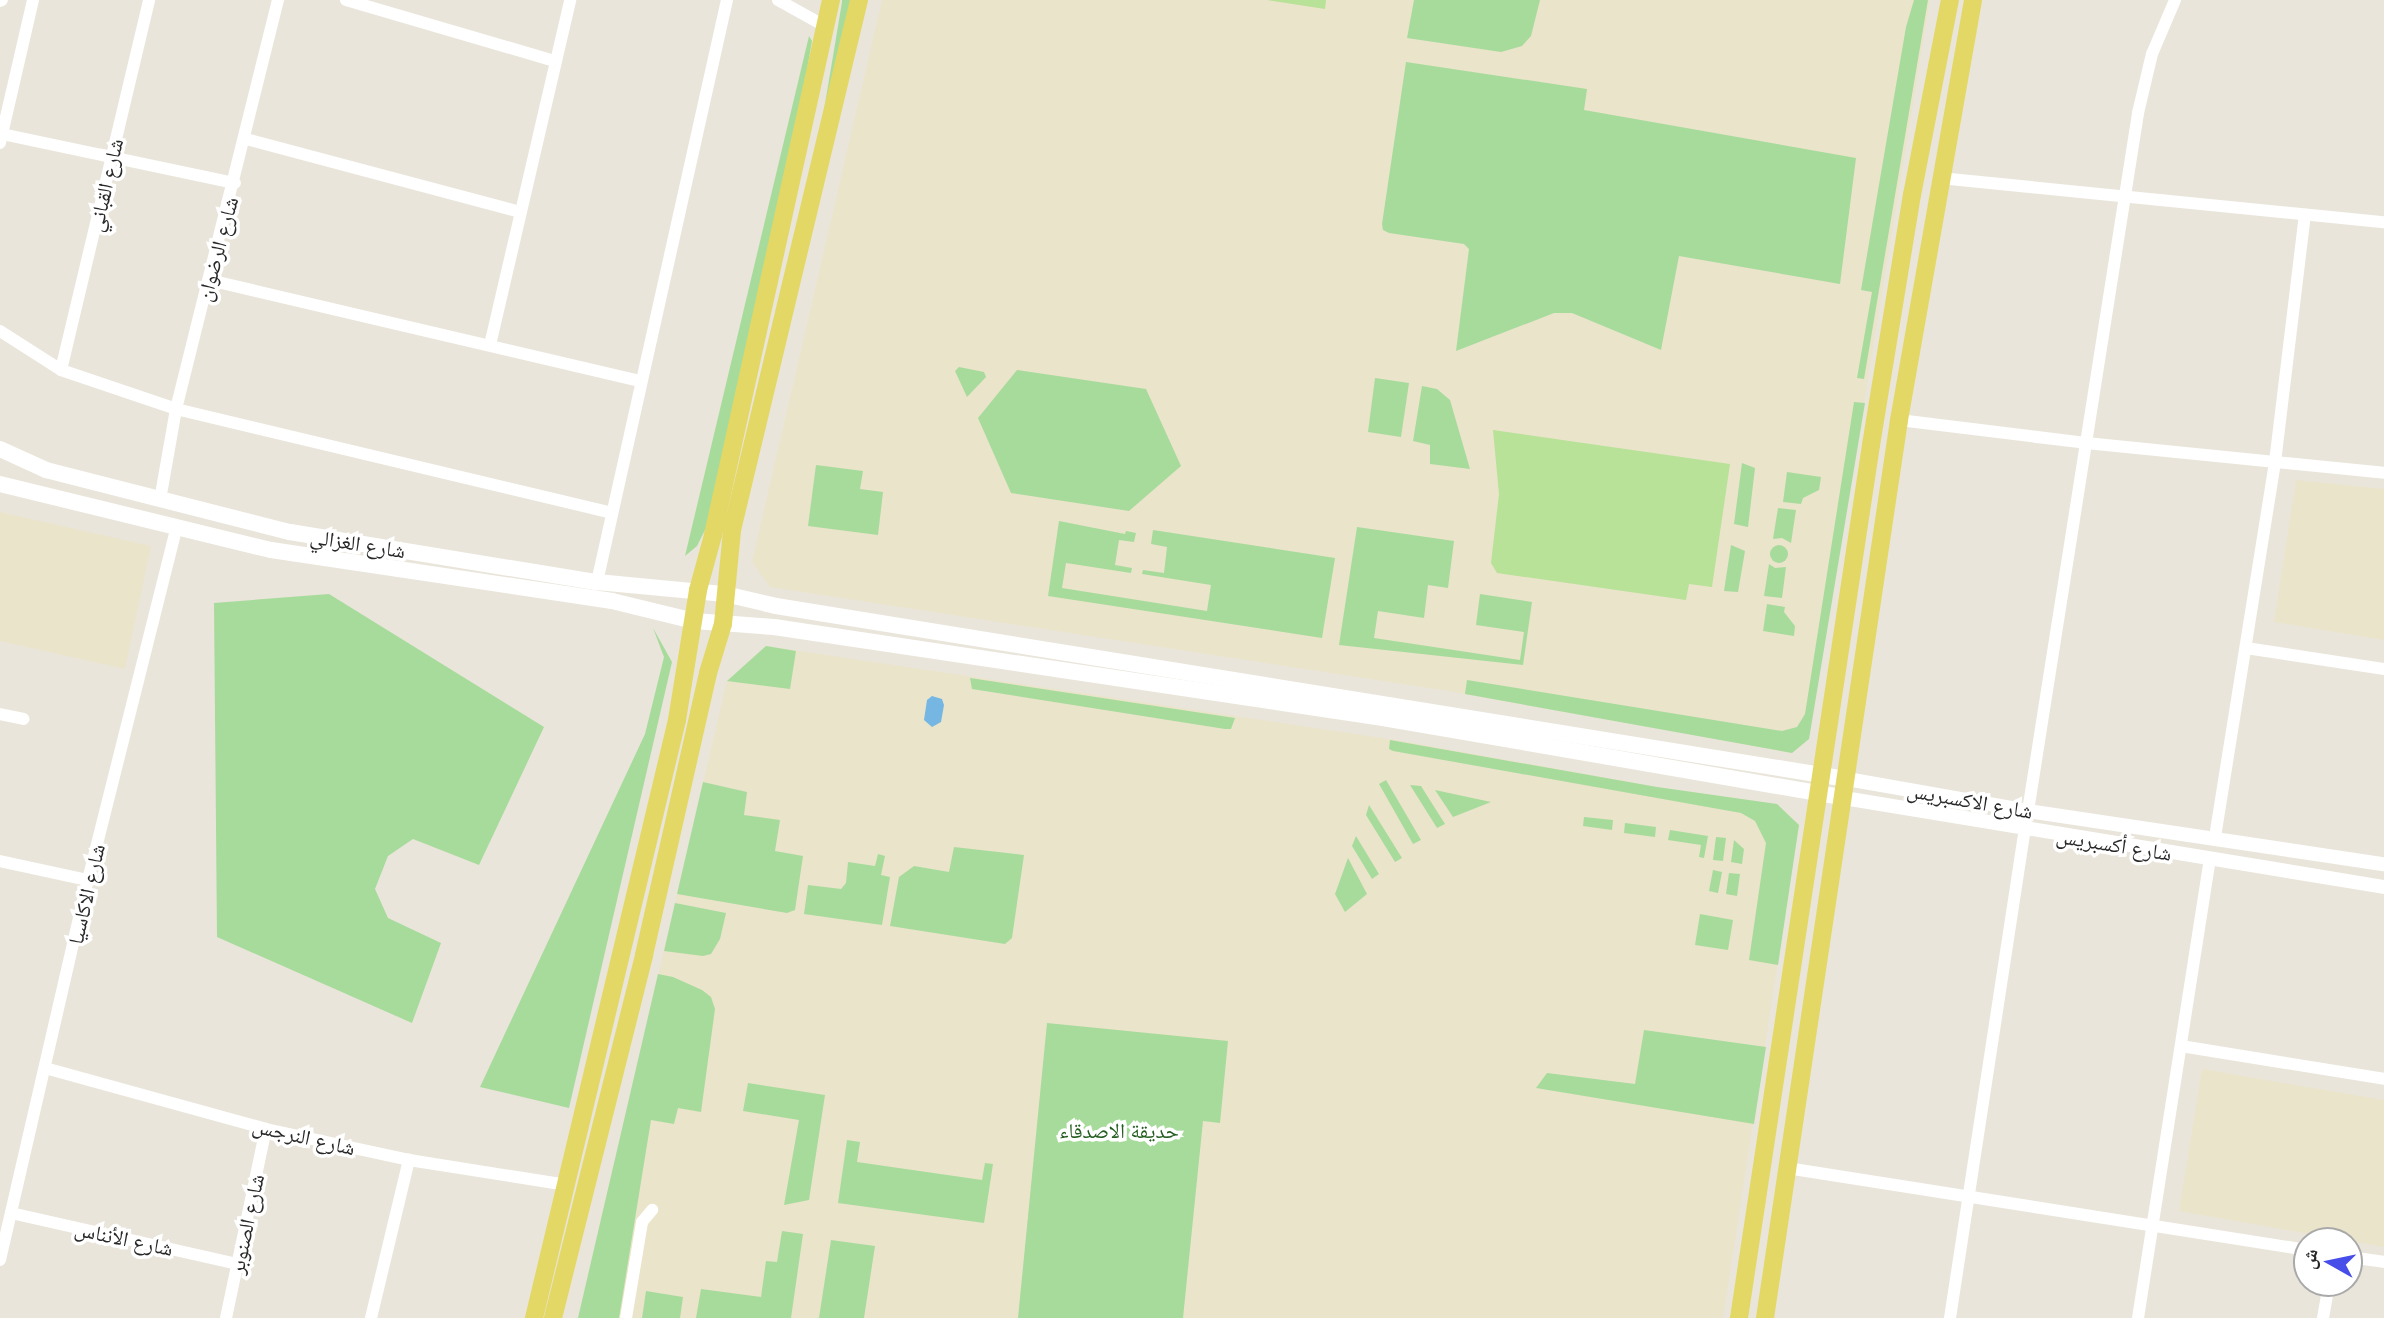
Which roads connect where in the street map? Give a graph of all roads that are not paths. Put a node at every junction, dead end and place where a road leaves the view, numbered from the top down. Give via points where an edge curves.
1 (33, 0) edge
2 (149, 0) edge
3 (278, 0) edge
4 (346, 0) edge
5 (570, 0) edge
6 (727, 0) edge
7 (778, 0) edge
8 (831, 0) edge
9 (859, 0) edge
10 (1950, 0) edge
11 (1973, 0) edge
12 (2175, 0) edge
13 (825, 26) junction
14 (555, 61) junction
15 (1, 138) edge
16 (246, 139) junction
17 (111, 157) junction
18 (1940, 178) junction
19 (234, 183) junction
20 (2126, 199) junction
21 (520, 212) junction
22 (2305, 215) junction
23 (2384, 222) edge
24 (209, 280) junction
25 (1896, 308) junction
26 (1920, 311) junction
27 (0, 331) edge
28 (490, 345) junction
29 (61, 370) junction
30 (640, 381) junction
31 (176, 409) junction
32 (1899, 420) junction
33 (2086, 443) junction
34 (0, 449) edge
35 (2275, 462) junction
36 (2384, 473) edge
37 (0, 484) edge
38 (160, 500) junction
39 (611, 513) junction
40 (176, 529) junction
41 (597, 582) junction
42 (698, 590) junction
43 (725, 594) junction
44 (694, 621) junction
45 (723, 624) junction
46 (2246, 648) junction
47 (2384, 669) edge
48 (0, 714) edge
49 (23, 719) dead end
50 (1821, 775) junction
51 (1847, 779) junction
52 (1818, 795) junction
53 (1844, 799) junction
54 (2028, 811) junction
55 (2025, 830) junction
56 (2215, 837) junction
57 (2210, 860) junction
58 (0, 861) edge
59 (2384, 864) edge
60 (89, 880) junction
61 (2384, 887) edge
62 (2181, 1046) junction
63 (45, 1068) junction
64 (2384, 1079) edge
65 (267, 1129) junction
66 (409, 1160) junction
67 (1787, 1168) junction
68 (567, 1185) junction
69 (1969, 1197) junction
70 (652, 1210) dead end
71 (11, 1213) junction
72 (2153, 1226) junction
73 (2293, 1248) edge
74 (2363, 1259) edge
75 (0, 1260) edge
76 (2384, 1262) edge
77 (237, 1264) junction
78 (2327, 1297) edge
79 (226, 1318) edge
80 (371, 1318) edge
81 (534, 1318) edge
82 (553, 1318) edge
83 (626, 1318) edge
84 (1739, 1318) edge
85 (1765, 1318) edge
86 (1950, 1318) edge
87 (2138, 1318) edge
88 (2323, 1318) edge

1 - 15 street
2 - 17 street, شارع القباني
3 - 16 street, شارع الرضوان
4 - 14 street
5 - 14 street
6 - 30 street
7 - 13 street
8 - 13 main road
9 - 43 main road via 733,530
10 - 25 main road via 1912,195
11 - 18 main road
12 - 20 street via 2143,84
13 - 42 main road
14 - 21 street
15 - 17 street
16 - 19 street, شارع الرضوان
16 - 21 street
17 - 19 street
17 - 29 street, شارع القباني
18 - 20 street
18 - 26 main road
19 - 24 street, شارع الرضوان
20 - 22 street
20 - 33 street
21 - 28 street
22 - 23 street
22 - 35 street
24 - 28 street
24 - 31 street, شارع الرضوان
25 - 26 main road
25 - 50 main road
26 - 32 main road
27 - 29 street
28 - 30 street
29 - 31 street
30 - 39 street
31 - 38 street, شارع الرضوان
31 - 39 street
32 - 33 street
32 - 51 main road
33 - 35 street
33 - 54 street
34 - 38 main road, شارع الغزالي via 46,470
35 - 36 street
35 - 46 street
37 - 40 main road, شارع الغزالي
38 - 41 main road, شارع الغزالي via 290,532
39 - 41 street
40 - 44 main road, شارع الغزالي via 271,550 612,601
40 - 60 street, شارع الاكاسيا
41 - 42 main road, شارع الغزالي
42 - 43 main road, شارع الغزالي
42 - 44 main road
43 - 45 main road
43 - 50 main road, شارع الغزالي via 776,606
44 - 45 main road, شارع الغزالي
44 - 68 main road via 677,720
45 - 52 main road, شارع الغزالي via 774,627 1383,718
45 - 82 main road
46 - 47 street
46 - 56 street
48 - 49 street
50 - 51 main road, شارع الغزالي
50 - 52 main road
51 - 53 main road
51 - 54 street, شارع الاكسبريس
52 - 53 main road, شارع الغزالي
52 - 84 main road
53 - 55 street, شارع أكسبريس
53 - 67 main road
54 - 56 street, شارع الاكسبريس
55 - 57 street, شارع أكسبريس
55 - 69 street
56 - 59 street, شارع الاكسبريس
57 - 61 street, شارع أكسبريس
57 - 62 street
58 - 60 street
60 - 63 street, شارع الاكاسيا
62 - 64 street
62 - 72 street
63 - 65 street, شارع النرجس
63 - 71 street, شارع الاكاسيا
65 - 66 street, شارع النرجس
65 - 77 street, شارع الصنوبر
66 - 68 street, شارع النرجس
66 - 80 street
67 - 69 street
67 - 85 main road
68 - 81 main road
69 - 72 street
69 - 86 street
70 - 83 street via 642,1222
71 - 75 street, شارع الاكاسيا
71 - 77 street, شارع الأنناس
72 - 73 street
72 - 87 street
74 - 76 street
77 - 79 street, شارع الصنوبر
78 - 88 street

